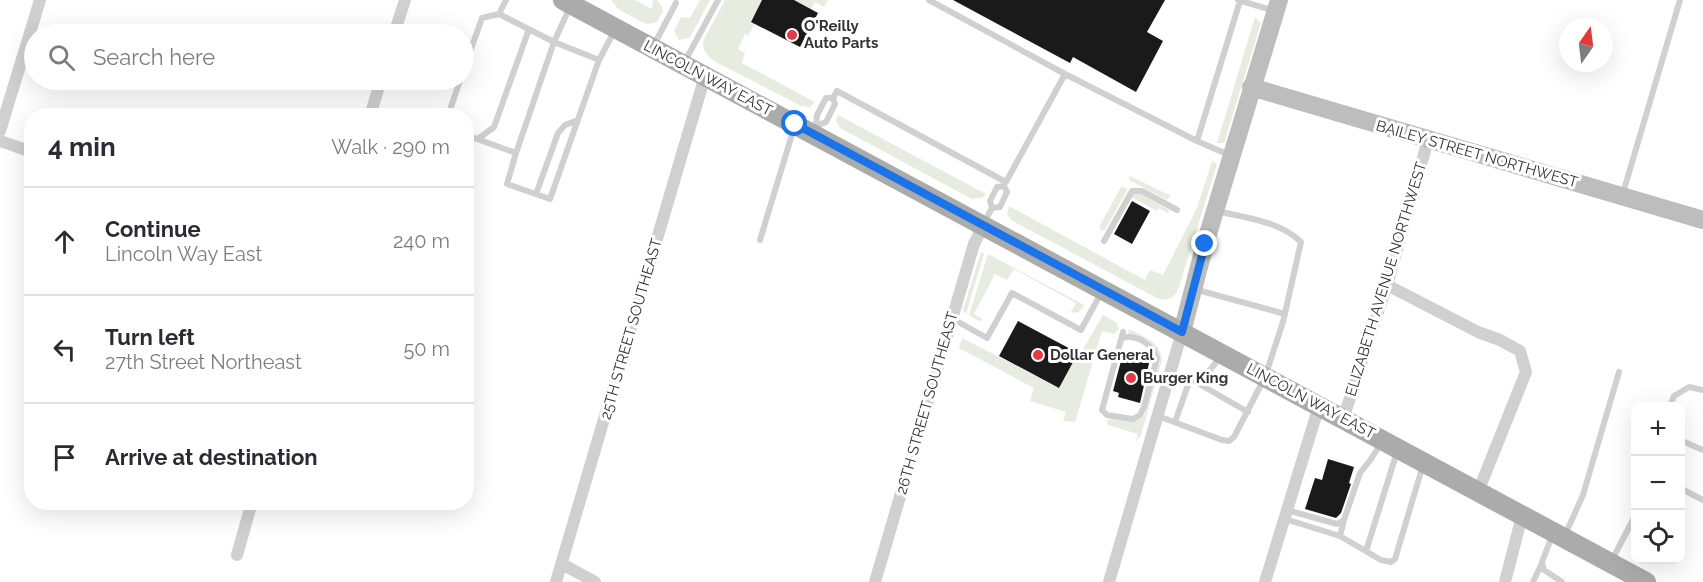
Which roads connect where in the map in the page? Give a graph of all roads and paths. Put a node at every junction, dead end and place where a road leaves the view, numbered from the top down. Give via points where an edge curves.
1 (40, 0) edge
2 (405, 0) edge
3 (506, 0) edge
4 (717, 0) edge
5 (929, 0) edge
6 (1239, 0) edge
7 (1680, 0) edge
8 (675, 1) edge
9 (567, 2) edge
10 (1277, 6) edge
11 (499, 14) junction
12 (33, 24) edge
13 (397, 24) edge
14 (529, 29) junction
15 (616, 29) junction
16 (474, 41) edge
17 (555, 42) junction
18 (652, 48) junction
19 (24, 52) edge
20 (599, 60) junction
21 (683, 64) junction
22 (1065, 74) junction
23 (705, 76) junction
24 (1251, 87) junction
25 (378, 90) edge
26 (456, 90) edge
27 (833, 98) junction
28 (372, 108) edge
29 (450, 108) edge
30 (578, 120) junction
31 (807, 128) junction
32 (0, 131) edge
33 (474, 138) edge
34 (478, 139) junction
35 (1428, 140) junction
36 (0, 141) edge
37 (1197, 141) junction
38 (24, 149) edge
39 (516, 153) junction
40 (1232, 156) junction
41 (1005, 184) junction
42 (536, 194) junction
43 (1622, 196) junction
44 (992, 208) junction
45 (1177, 210) dead end
46 (1215, 211) junction
47 (1703, 220) edge
48 (983, 226) junction
49 (760, 240) dead end
50 (1104, 241) dead end
51 (1387, 285) junction
52 (1194, 289) junction
53 (1103, 290) junction
54 (1285, 314) junction
55 (952, 318) junction
56 (1182, 332) junction
57 (1123, 335) joint
58 (1222, 353) junction
59 (1619, 372) dead end
60 (1265, 376) junction
61 (1168, 378) junction
62 (1191, 381) junction
63 (1703, 390) edge
64 (1672, 402) edge
65 (1319, 405) junction
66 (1248, 412) junction
67 (1158, 416) junction
68 (1343, 419) junction
69 (1175, 422) junction
70 (1685, 442) edge
71 (1390, 444) junction
72 (1703, 450) edge
73 (1424, 463) junction
74 (1685, 491) edge
75 (1478, 492) junction
76 (1703, 500) edge
77 (250, 510) edge
78 (1286, 514) junction
79 (1522, 516) junction
80 (1344, 520) junction
81 (1631, 522) edge
82 (1558, 535) junction
83 (1340, 536) junction
84 (1366, 551) junction
85 (237, 555) dead end
86 (1542, 562) junction
87 (1610, 563) junction
88 (562, 564) junction
89 (556, 582) edge
90 (595, 582) edge
91 (875, 582) edge
92 (1109, 582) edge
93 (1265, 582) edge
94 (1505, 582) edge
95 (1533, 582) edge
96 (1562, 582) edge
97 (1646, 582) edge

1 - 12 street
2 - 13 street
3 - 11 lane
4 - 21 lane
5 - 22 lane
6 - 10 lane
6 - 37 lane
7 - 43 lane
8 - 18 lane
9 - 15 main road, LINCOLN WAY EAST
9 - 17 lane
10 - 24 street
11 - 14 lane
11 - 16 lane via 482,18
14 - 17 lane
14 - 34 lane via 494,127
15 - 18 main road, LINCOLN WAY EAST
15 - 20 lane
17 - 20 lane
17 - 39 lane
18 - 21 main road, LINCOLN WAY EAST
19 - 32 street
20 - 30 lane
21 - 23 main road, LINCOLN WAY EAST
22 - 37 lane
22 - 41 lane
23 - 31 main road, LINCOLN WAY EAST
23 - 88 street, 25TH STREET SOUTHEAST
24 - 35 street, BAILEY STREET NORTHWEST
24 - 40 street
25 - 28 street
26 - 29 lane
27 - 31 lane via 826,98
27 - 31 lane via 835,104 826,122
27 - 41 lane via 837,91
30 - 42 lane via 558,133
30 - 42 lane via 550,199
31 - 48 main road, LINCOLN WAY EAST
31 - 49 lane
33 - 34 lane
34 - 39 lane
35 - 43 street, BAILEY STREET NORTHWEST
35 - 51 street, ELIZABETH AVENUE NORTHWEST
36 - 38 street
37 - 40 lane
39 - 42 lane via 507,184
40 - 46 street
41 - 44 lane via 998,187 990,201
41 - 44 lane via 1007,192 1000,207
43 - 47 street, BAILEY STREET NORTHWEST
44 - 48 lane
45 - 50 lane via 1142,191 1132,191
46 - 52 street
46 - 54 lane via 1289,231 1301,242
48 - 53 main road, LINCOLN WAY EAST
48 - 55 street, 26TH STREET SOUTHEAST
51 - 68 street, ELIZABETH AVENUE NORTHWEST
51 - 75 street via 1520,351 1526,372
52 - 54 lane
52 - 56 street
53 - 55 lane via 1081,330 1012,293 987,339
53 - 56 main road, LINCOLN WAY EAST
54 - 60 lane
55 - 91 street, 26TH STREET SOUTHEAST
56 - 58 main road, LINCOLN WAY EAST
56 - 61 street
57 - 57 lane via 1102,410 1133,419 1143,412 1157,358 1143,341
58 - 60 main road, LINCOLN WAY EAST
58 - 62 lane via 1209,372
59 - 82 lane via 1583,495
60 - 65 main road, LINCOLN WAY EAST
60 - 66 lane
61 - 62 lane
61 - 67 street
62 - 66 lane
62 - 69 lane
63 - 64 lane via 1689,387
65 - 68 main road, LINCOLN WAY EAST
65 - 78 street
66 - 69 lane via 1229,441
67 - 69 lane
67 - 92 street
68 - 71 main road, LINCOLN WAY EAST
70 - 72 lane
71 - 73 main road, LINCOLN WAY EAST
71 - 80 lane via 1360,473
71 - 84 lane
73 - 75 main road, LINCOLN WAY EAST
73 - 84 lane via 1395,559 1381,560
74 - 76 lane
75 - 79 main road, LINCOLN WAY EAST
77 - 85 street
78 - 80 lane via 1337,524
78 - 83 lane
78 - 93 street
79 - 82 main road, LINCOLN WAY EAST
79 - 94 street
80 - 83 lane
81 - 87 lane
82 - 86 lane
82 - 87 main road, LINCOLN WAY EAST
83 - 84 lane
86 - 95 lane
86 - 96 lane via 1544,570
87 - 97 main road, LINCOLN WAY EAST
88 - 89 street, 25TH STREET SOUTHEAST
88 - 90 street

